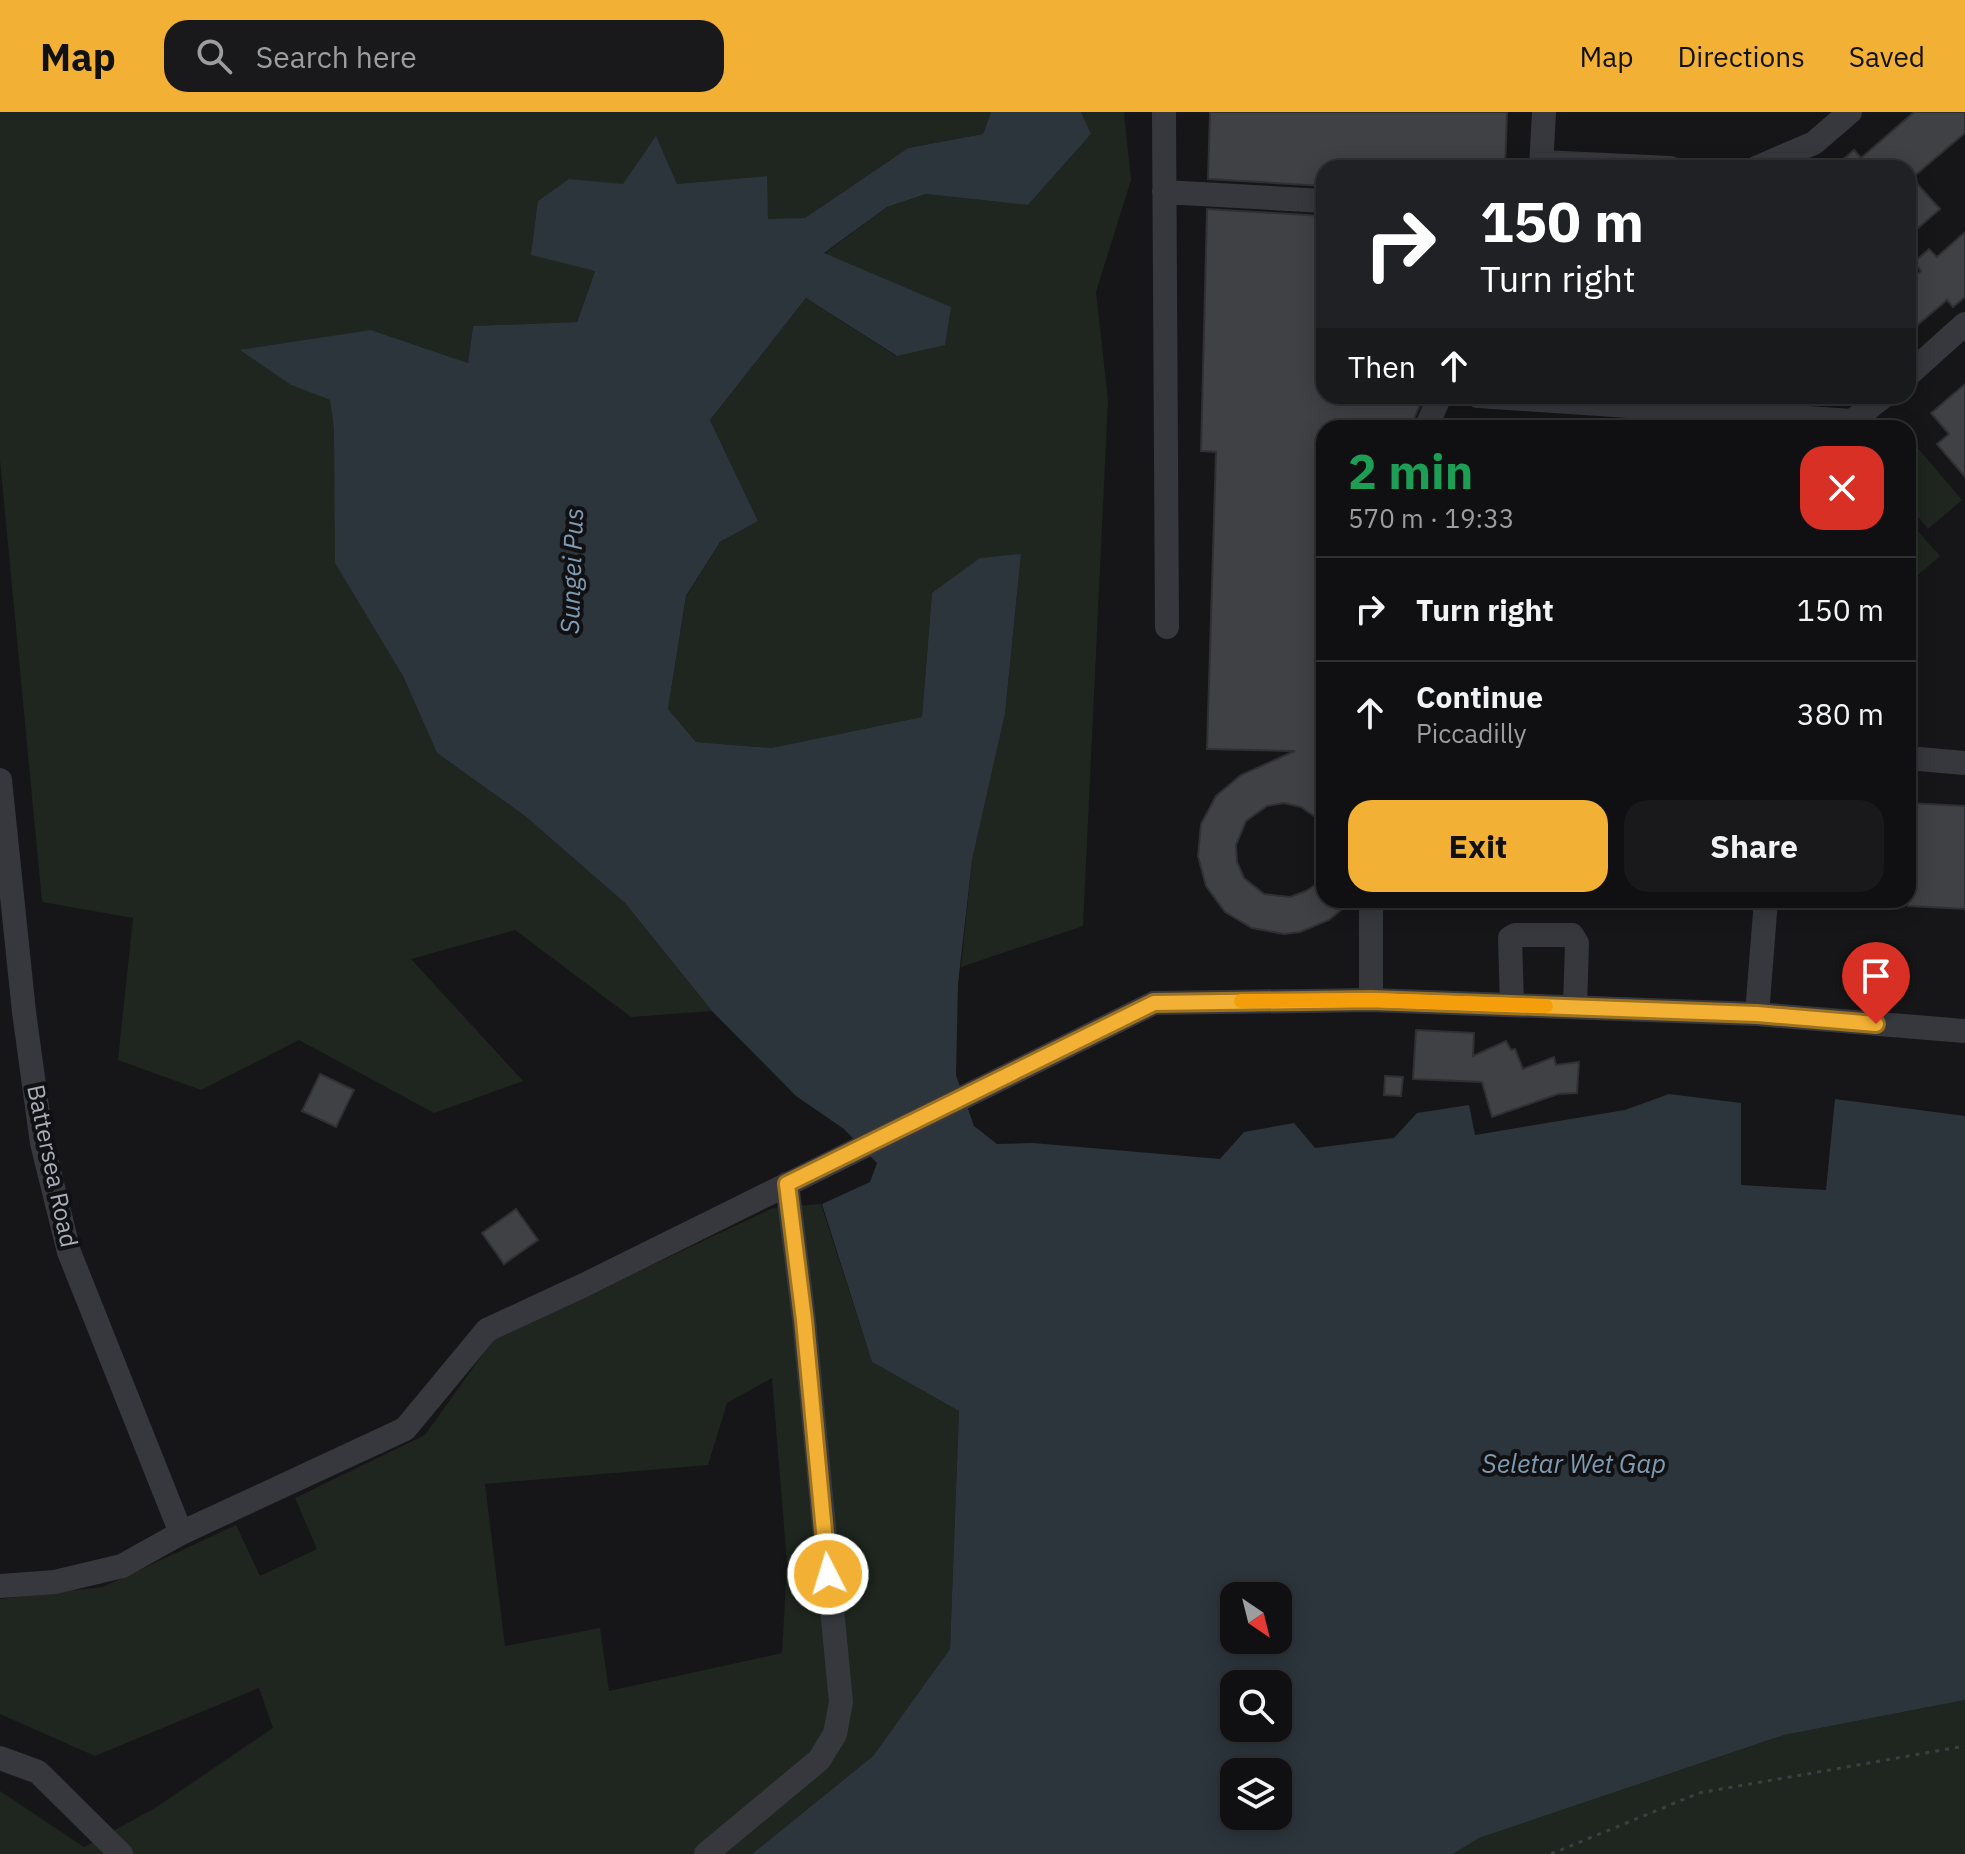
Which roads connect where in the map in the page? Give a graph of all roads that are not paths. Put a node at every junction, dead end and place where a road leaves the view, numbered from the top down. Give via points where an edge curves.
1 (1164, 112) edge
2 (1544, 112) edge
3 (1850, 112) edge
4 (1541, 160) edge
5 (1775, 160) edge
6 (1164, 192) junction
7 (1316, 201) edge
8 (1965, 324) edge
9 (1916, 368) edge
10 (1581, 404) edge
11 (1875, 404) edge
12 (1788, 420) edge
13 (1858, 420) edge
14 (1167, 627) dead end
15 (1916, 759) edge
16 (1965, 763) edge
17 (0, 780) edge
18 (1371, 908) edge
19 (1765, 908) edge
20 (1371, 1000) junction
21 (1512, 1005) junction
22 (1575, 1007) junction
23 (1757, 1014) junction
24 (1965, 1031) edge
25 (787, 1184) junction
26 (181, 1533) junction
27 (0, 1586) edge
28 (0, 1758) edge
29 (121, 1854) edge
30 (706, 1854) edge

1 - 6 lane
2 - 4 lane
3 - 5 lane via 1814,143
6 - 7 lane
6 - 14 lane
8 - 9 lane
10 - 12 lane
11 - 13 lane
15 - 16 lane
17 - 26 lane, Battersea Road via 42,1143 69,1252
18 - 20 lane
19 - 23 lane
20 - 21 lane
20 - 25 lane via 1154,1003
21 - 22 lane
21 - 22 lane via 1510,938 1572,935 1577,943
22 - 23 lane
23 - 24 lane
25 - 26 lane via 487,1330 405,1429
25 - 30 lane via 841,1702 835,1734 819,1760
26 - 27 lane via 122,1566 55,1582
28 - 29 lane via 38,1772

